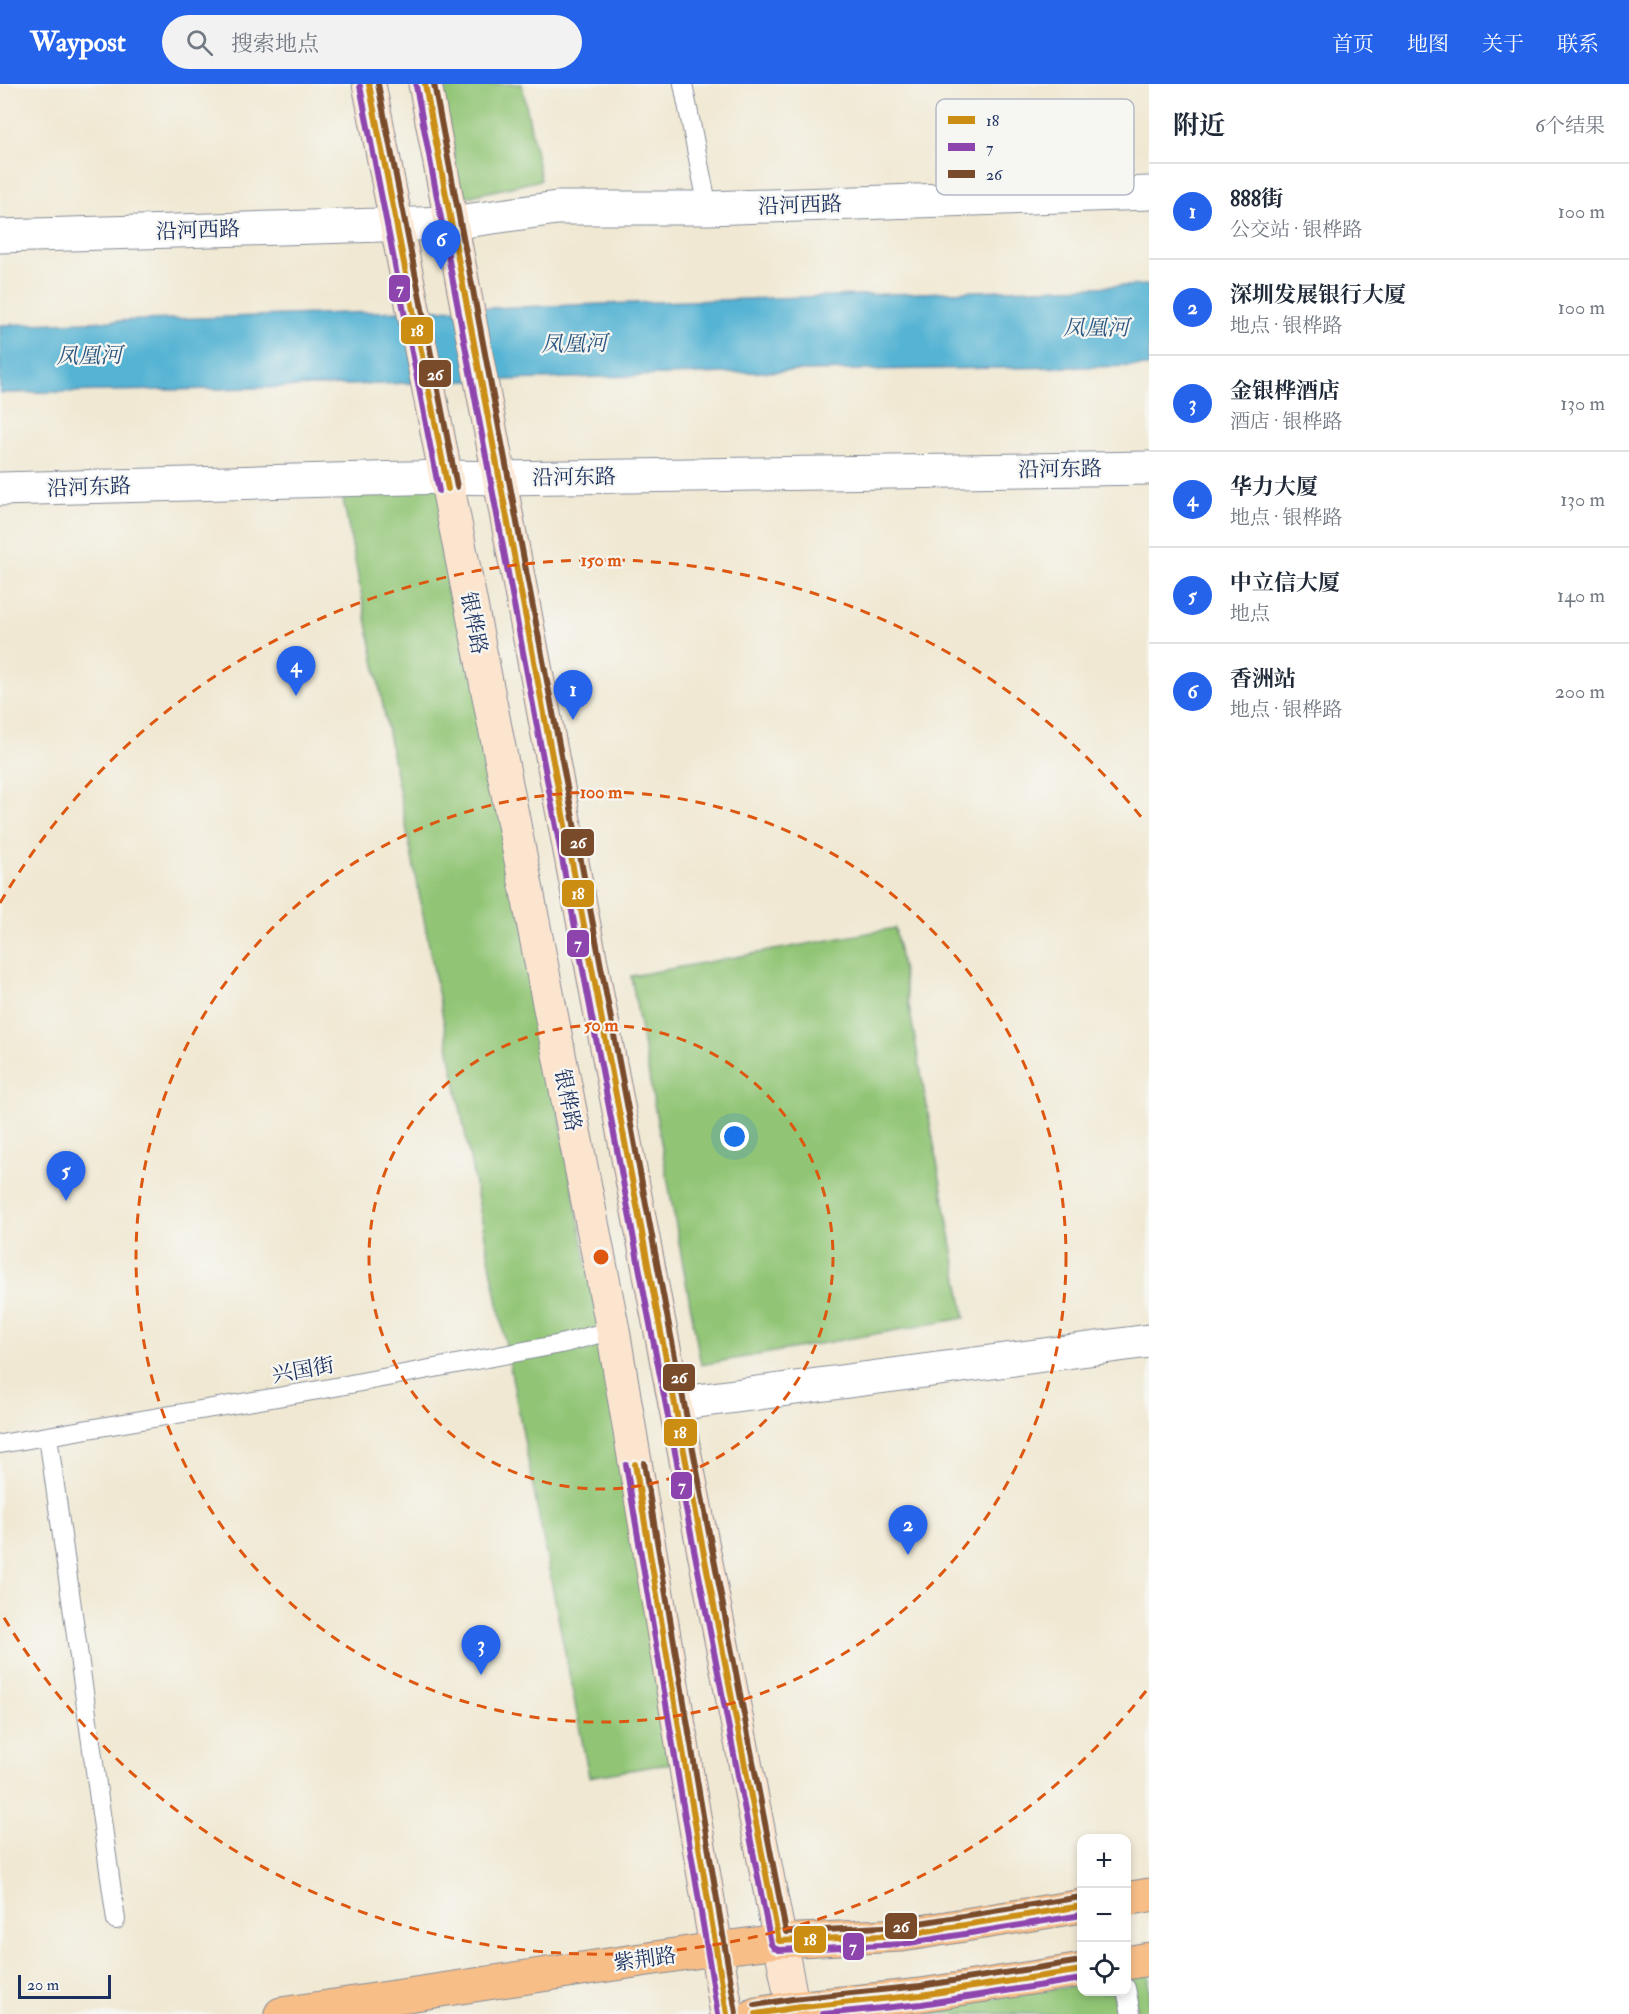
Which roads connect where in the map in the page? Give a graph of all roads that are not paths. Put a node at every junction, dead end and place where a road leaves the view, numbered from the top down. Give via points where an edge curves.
1 (369, 84) edge
2 (425, 84) edge
3 (684, 84) edge
4 (1149, 193) edge
5 (1134, 194) edge
6 (1090, 195) edge
7 (708, 208) junction
8 (451, 223) junction
9 (395, 224) junction
10 (0, 236) edge
11 (1149, 468) edge
12 (446, 477) junction
13 (500, 478) junction
14 (0, 489) edge
15 (613, 1330) junction
16 (1149, 1341) edge
17 (675, 1404) junction
18 (48, 1436) junction
19 (0, 1444) edge
20 (1149, 1895) edge
21 (1131, 1898) edge
22 (1077, 1907) edge
23 (116, 1920) dead end
24 (779, 1941) junction
25 (715, 1949) junction
26 (1149, 1959) edge
27 (1131, 1962) edge
28 (1077, 1971) edge
29 (1128, 1996) edge
30 (793, 2008) junction
31 (281, 2014) edge
32 (728, 2014) edge
33 (756, 2014) edge
34 (1131, 2014) edge

1 - 9 main road, 银桦路
2 - 8 main road
3 - 7 lane
4 - 5 street, 沿河西路
6 - 7 street, 沿河西路
7 - 8 street, 沿河西路 via 557,208
8 - 9 street, 沿河西路
8 - 13 main road
9 - 10 street, 沿河西路
9 - 12 main road, 银桦路
11 - 13 street, 沿河东路
12 - 13 street, 沿河东路
12 - 14 street, 沿河东路
12 - 15 main road, 银桦路
13 - 17 main road
15 - 18 lane, 兴国街 via 561,1344 320,1390
15 - 25 main road, 银桦路
16 - 17 street
17 - 24 main road
18 - 19 lane, 兴国街
18 - 23 lane
20 - 21 main road
22 - 24 main road, 紫荆路 via 902,1935
24 - 25 main road, 紫荆路
24 - 30 main road
25 - 31 main road, 紫荆路
25 - 32 main road, 银桦路
26 - 27 main road
28 - 30 main road via 921,1995
29 - 34 lane
30 - 33 main road

